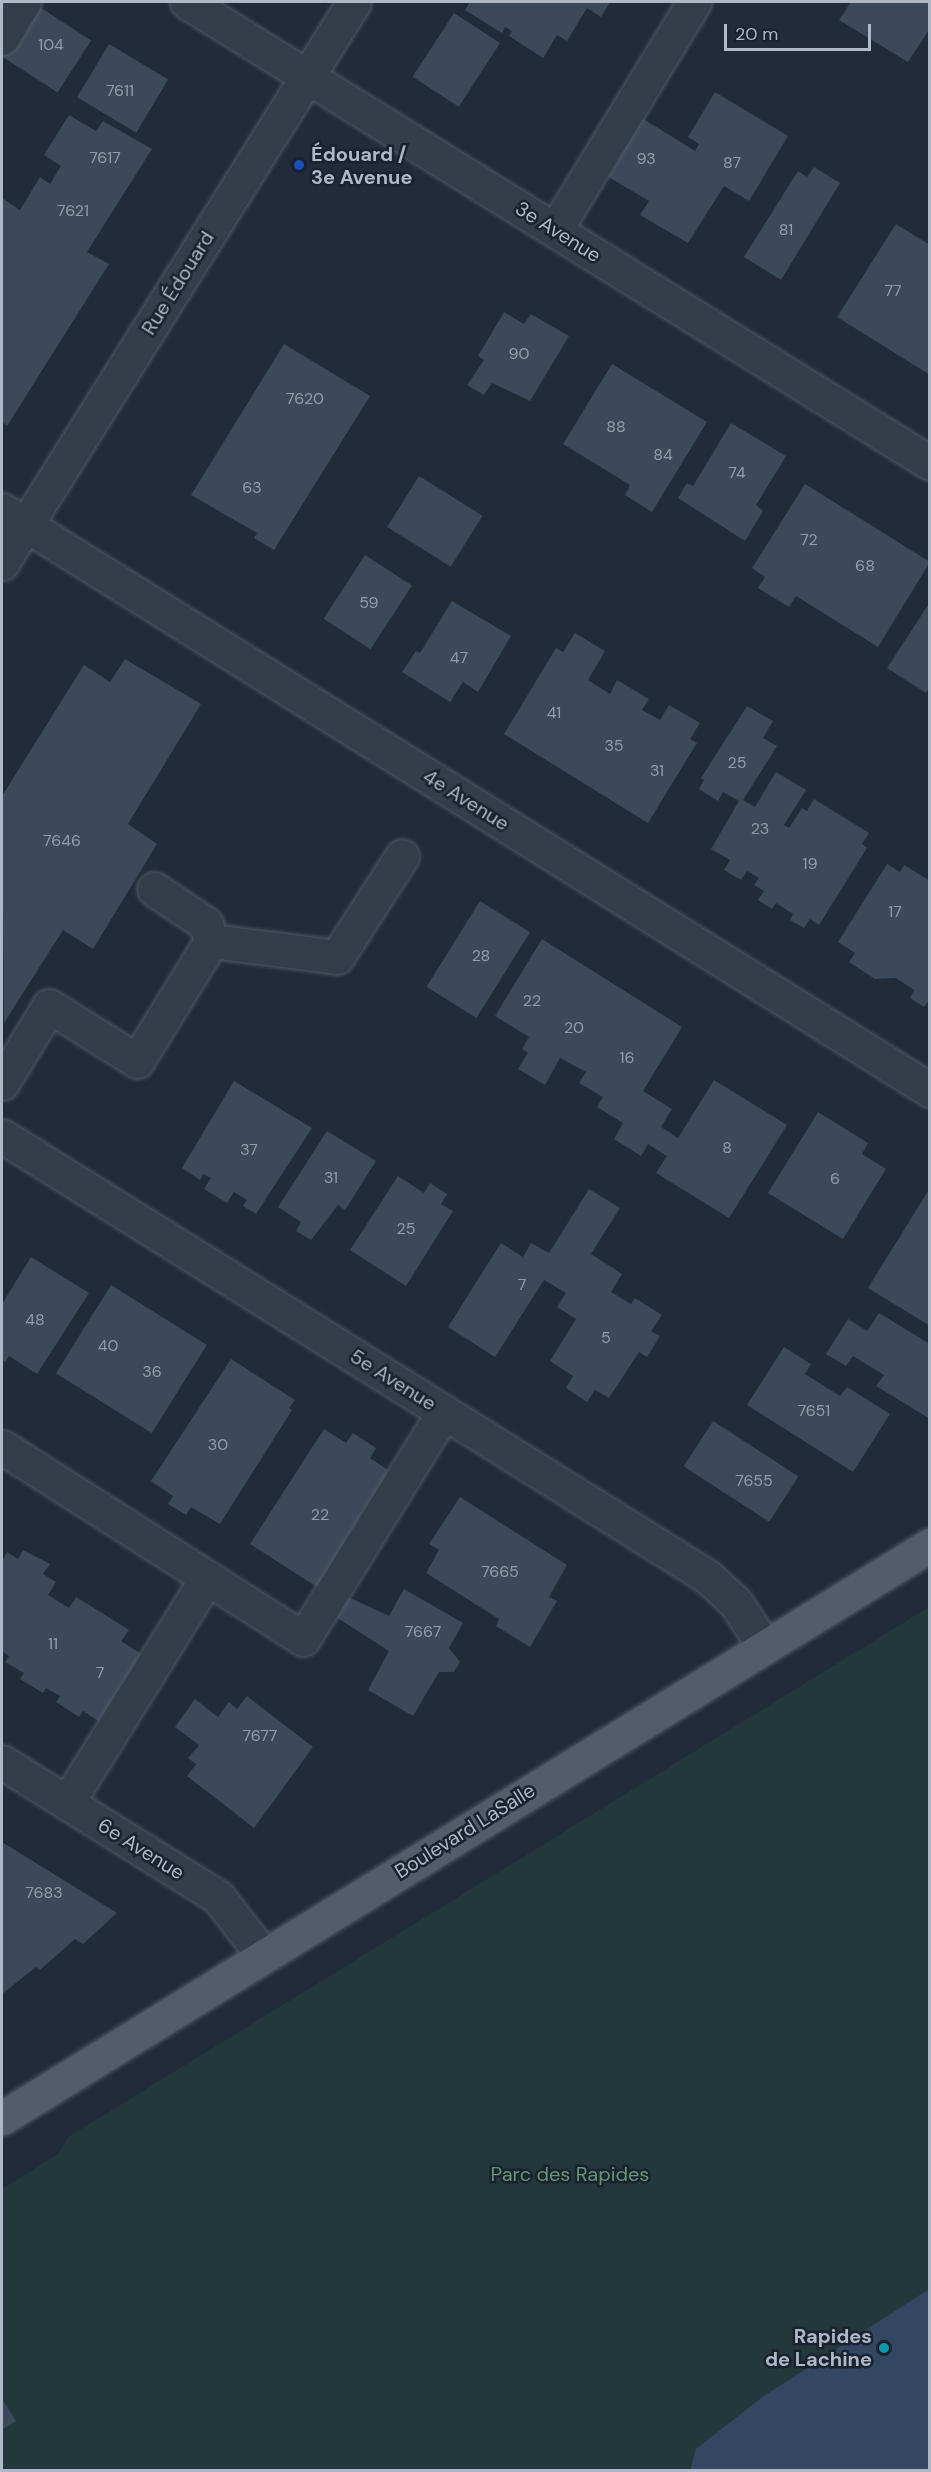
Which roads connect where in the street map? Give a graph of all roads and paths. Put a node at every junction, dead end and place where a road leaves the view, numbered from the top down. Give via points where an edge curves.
1 (24, 2) edge
2 (187, 2) edge
3 (354, 2) edge
4 (694, 2) edge
5 (2, 38) edge
6 (308, 76) junction
7 (555, 231) junction
8 (930, 463) edge
9 (14, 518) edge
10 (2, 563) edge
11 (402, 855) dead end
12 (154, 890) dead end
13 (212, 941) junction
14 (2, 1083) edge
15 (930, 1090) edge
16 (2, 1136) edge
17 (444, 1412) junction
18 (2, 1447) edge
19 (930, 1545) edge
20 (207, 1578) junction
21 (764, 1646) junction
22 (2, 1762) edge
23 (67, 1803) junction
24 (263, 1955) junction
25 (2, 2118) edge

1 - 5 street
2 - 6 street, 3e Avenue
3 - 6 street, Rue Édouard
4 - 7 street
6 - 7 street, 3e Avenue
6 - 9 street, Rue Édouard
7 - 8 street, 3e Avenue
9 - 10 street, Rue Édouard
9 - 15 street, 4e Avenue
11 - 13 street via 337,957
12 - 13 street via 206,924
13 - 14 street via 137,1061 49,1006
16 - 17 street, 5e Avenue
17 - 20 street via 303,1639
17 - 21 street, 5e Avenue via 717,1583 736,1603
18 - 20 street
19 - 21 main road, Boulevard LaSalle
20 - 23 street
21 - 24 main road, Boulevard LaSalle
22 - 23 street, 6e Avenue
23 - 24 street, 6e Avenue via 218,1897
24 - 25 main road, Boulevard LaSalle

